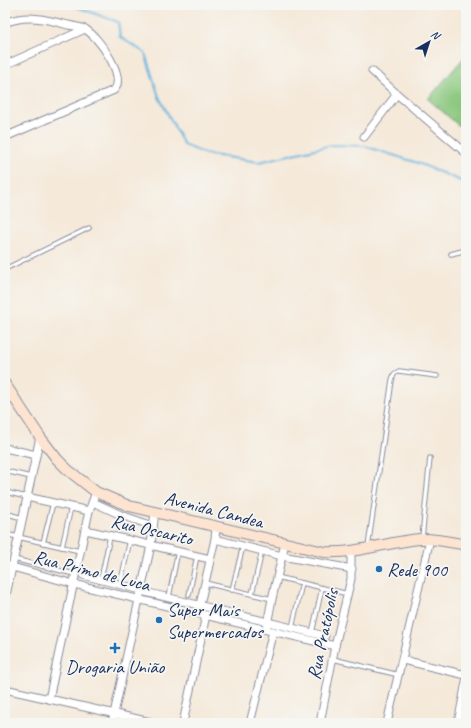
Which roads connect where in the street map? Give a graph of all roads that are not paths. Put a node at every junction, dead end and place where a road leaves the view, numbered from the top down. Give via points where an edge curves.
1 (5, 23) edge
2 (85, 29) junction
3 (5, 65) edge
4 (372, 70) dead end
5 (396, 94) junction
6 (5, 137) edge
7 (364, 137) dead end
8 (466, 153) edge
9 (90, 228) dead end
10 (466, 250) edge
11 (451, 254) dead end
12 (5, 269) edge
13 (437, 376) dead end
14 (5, 384) edge
15 (40, 437) junction
16 (5, 448) edge
17 (36, 455) junction
18 (430, 458) dead end
19 (5, 471) edge
20 (31, 476) junction
21 (5, 492) edge
22 (96, 492) junction
23 (27, 497) junction
24 (53, 502) junction
25 (93, 502) junction
26 (71, 506) junction
27 (89, 511) junction
28 (155, 512) junction
29 (5, 513) edge
30 (22, 518) junction
31 (153, 526) junction
32 (216, 527) junction
33 (86, 530) junction
34 (5, 534) edge
35 (110, 536) junction
36 (19, 537) junction
37 (215, 539) junction
38 (426, 539) junction
39 (130, 540) junction
40 (43, 543) junction
41 (285, 543) junction
42 (151, 545) junction
43 (466, 545) edge
44 (243, 546) junction
45 (62, 547) junction
46 (368, 548) junction
47 (80, 551) junction
48 (262, 551) junction
49 (178, 552) junction
50 (351, 552) junction
51 (198, 556) junction
52 (282, 556) junction
53 (14, 559) junction
54 (210, 559) junction
55 (9, 566) edge
56 (352, 569) junction
57 (82, 575) dead end
58 (277, 577) junction
59 (100, 580) junction
60 (205, 583) junction
61 (302, 583) junction
62 (74, 584) junction
63 (120, 585) junction
64 (322, 588) junction
65 (232, 590) junction
66 (143, 591) junction
67 (252, 594) junction
68 (348, 594) junction
69 (189, 595) dead end
70 (169, 597) junction
71 (139, 598) junction
72 (272, 599) junction
73 (5, 600) edge
74 (200, 605) junction
75 (198, 613) junction
76 (206, 615) junction
77 (269, 627) junction
78 (292, 628) junction
79 (312, 633) junction
80 (325, 636) dead end
81 (335, 646) junction
82 (332, 659) junction
83 (403, 660) junction
84 (399, 675) junction
85 (466, 675) edge
86 (466, 682) edge
87 (5, 689) edge
88 (49, 699) junction
89 (114, 713) junction
90 (112, 723) edge
91 (155, 723) edge
92 (183, 723) edge
93 (250, 723) edge
94 (320, 723) edge
95 (387, 723) edge
96 (458, 723) edge

1 - 2 street via 14,19 34,18
2 - 3 street
2 - 6 street via 100,41 108,54 118,78 117,87
4 - 5 street
5 - 7 street
5 - 8 street
9 - 12 lane
10 - 11 lane
13 - 46 lane via 399,371 394,374
14 - 15 main road, Avenida Candea
15 - 17 street
15 - 22 main road, Avenida Candea via 68,470
16 - 17 street
17 - 20 street
18 - 38 lane
19 - 20 lane
20 - 23 street
21 - 23 lane
22 - 25 street
22 - 28 main road, Avenida Candea via 129,506
23 - 24 street
23 - 30 street
24 - 26 street
24 - 40 lane
25 - 27 street
25 - 31 street
26 - 27 street
26 - 45 lane
27 - 33 street
28 - 31 street
28 - 32 main road, Avenida Candea
29 - 30 lane
30 - 36 street
31 - 42 street
32 - 37 street
32 - 41 main road, Avenida Candea
33 - 35 street, Rua Oscarito
33 - 47 street
34 - 36 lane
35 - 39 street, Rua Oscarito
35 - 59 lane
36 - 40 lane
36 - 53 street
37 - 44 street
37 - 54 street
38 - 43 main road, Avenida Candea
38 - 46 main road, Avenida Candea
38 - 83 street
39 - 42 street, Rua Oscarito
39 - 63 lane
40 - 45 lane
41 - 50 main road, Avenida Candea via 324,552
41 - 52 street
42 - 49 street, Rua Oscarito
42 - 66 street
44 - 48 street
44 - 65 lane
45 - 47 lane
46 - 50 main road, Avenida Candea
47 - 53 lane via 74,574
47 - 62 street
48 - 52 street
48 - 67 lane
49 - 51 street, Rua Oscarito
49 - 70 lane
50 - 56 street, Rua Pratópolis
51 - 54 street, Rua Oscarito
51 - 69 lane
52 - 56 street
52 - 58 street
53 - 55 street
54 - 60 street
55 - 62 street, Rua Primo de Luca
55 - 73 street
56 - 68 street, Rua Pratópolis
57 - 59 street
58 - 61 lane
58 - 72 street
59 - 63 street
60 - 65 lane
60 - 74 street
61 - 64 lane
61 - 78 lane
62 - 71 street, Rua Primo de Luca
62 - 88 street
63 - 66 street
64 - 68 lane
64 - 79 lane
65 - 67 lane
66 - 70 street
66 - 71 street
67 - 72 lane
68 - 81 street, Rua Pratópolis
70 - 74 street
71 - 75 street, Rua Primo de Luca
71 - 89 street
72 - 77 street
74 - 75 street
74 - 77 street
75 - 76 street, Rua Primo de Luca
76 - 77 street, Rua Primo de Luca
76 - 92 street
77 - 78 street
77 - 81 street, Rua Primo de Luca
77 - 93 street
78 - 79 street
79 - 80 street
81 - 82 street, Rua Pratópolis
82 - 84 lane
82 - 94 street, Rua Pratópolis
83 - 84 street
83 - 85 street
84 - 95 street
86 - 96 street
87 - 88 street
88 - 89 street
89 - 90 street
89 - 91 street

